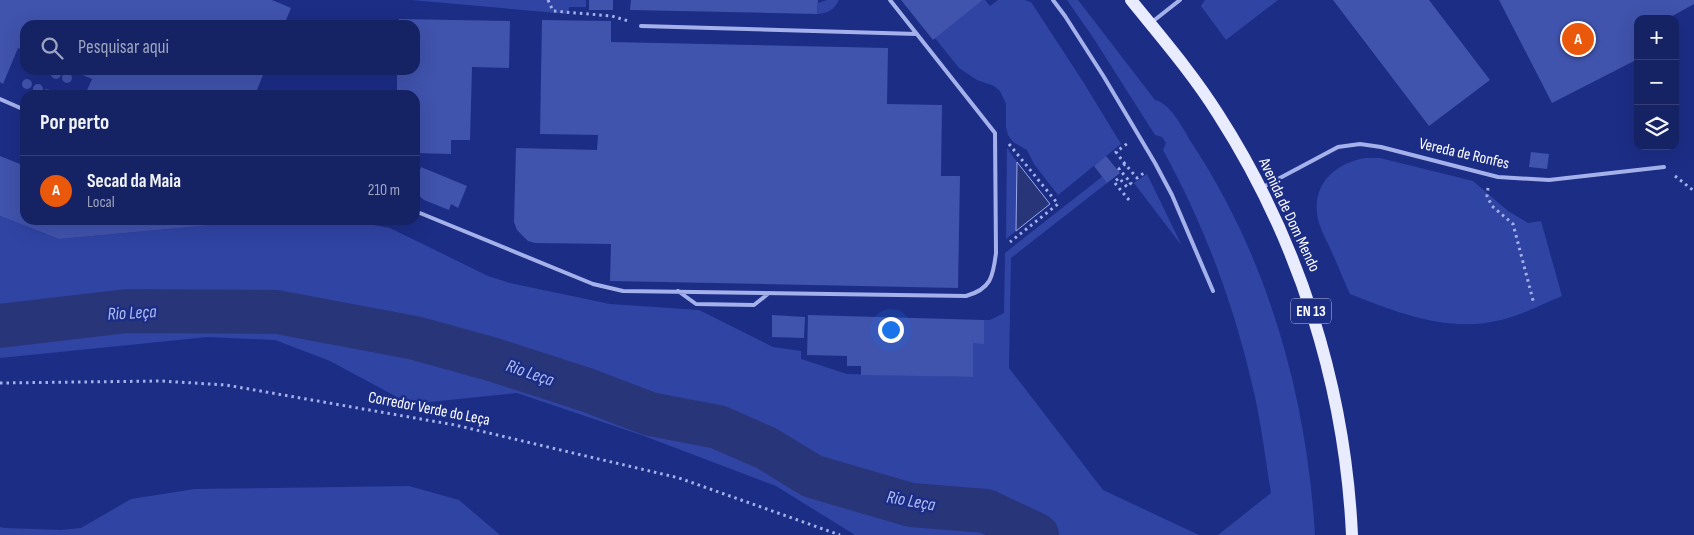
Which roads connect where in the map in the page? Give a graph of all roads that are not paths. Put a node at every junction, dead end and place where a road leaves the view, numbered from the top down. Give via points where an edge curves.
1 (890, 0) edge
2 (1053, 0) edge
3 (1131, 0) edge
4 (1180, 0) edge
5 (1150, 24) junction
6 (641, 26) road end
7 (917, 34) junction
8 (0, 99) edge
9 (20, 108) edge
10 (1664, 167) road end
11 (1261, 188) junction
12 (420, 213) edge
13 (678, 291) junction
14 (1213, 291) dead end
15 (769, 293) junction
16 (1352, 535) edge

1 - 7 lane
2 - 14 lane via 1155,163
3 - 5 main road, Avenida de Dom Mendo / EN 13
4 - 5 lane
5 - 11 main road, Avenida de Dom Mendo / EN 13 via 1217,112
6 - 7 lane
7 - 15 lane via 995,134 996,253 994,272 988,284 979,292 966,296
8 - 9 lane
10 - 11 lane, Vereda de Ronfes via 1549,180 1498,177 1370,144 1350,144 1325,152
11 - 16 main road, Avenida de Dom Mendo / EN 13 via 1304,286 1327,363 1343,440
12 - 13 lane via 593,284 623,290
13 - 15 lane
13 - 15 lane via 696,304 725,305 754,305

